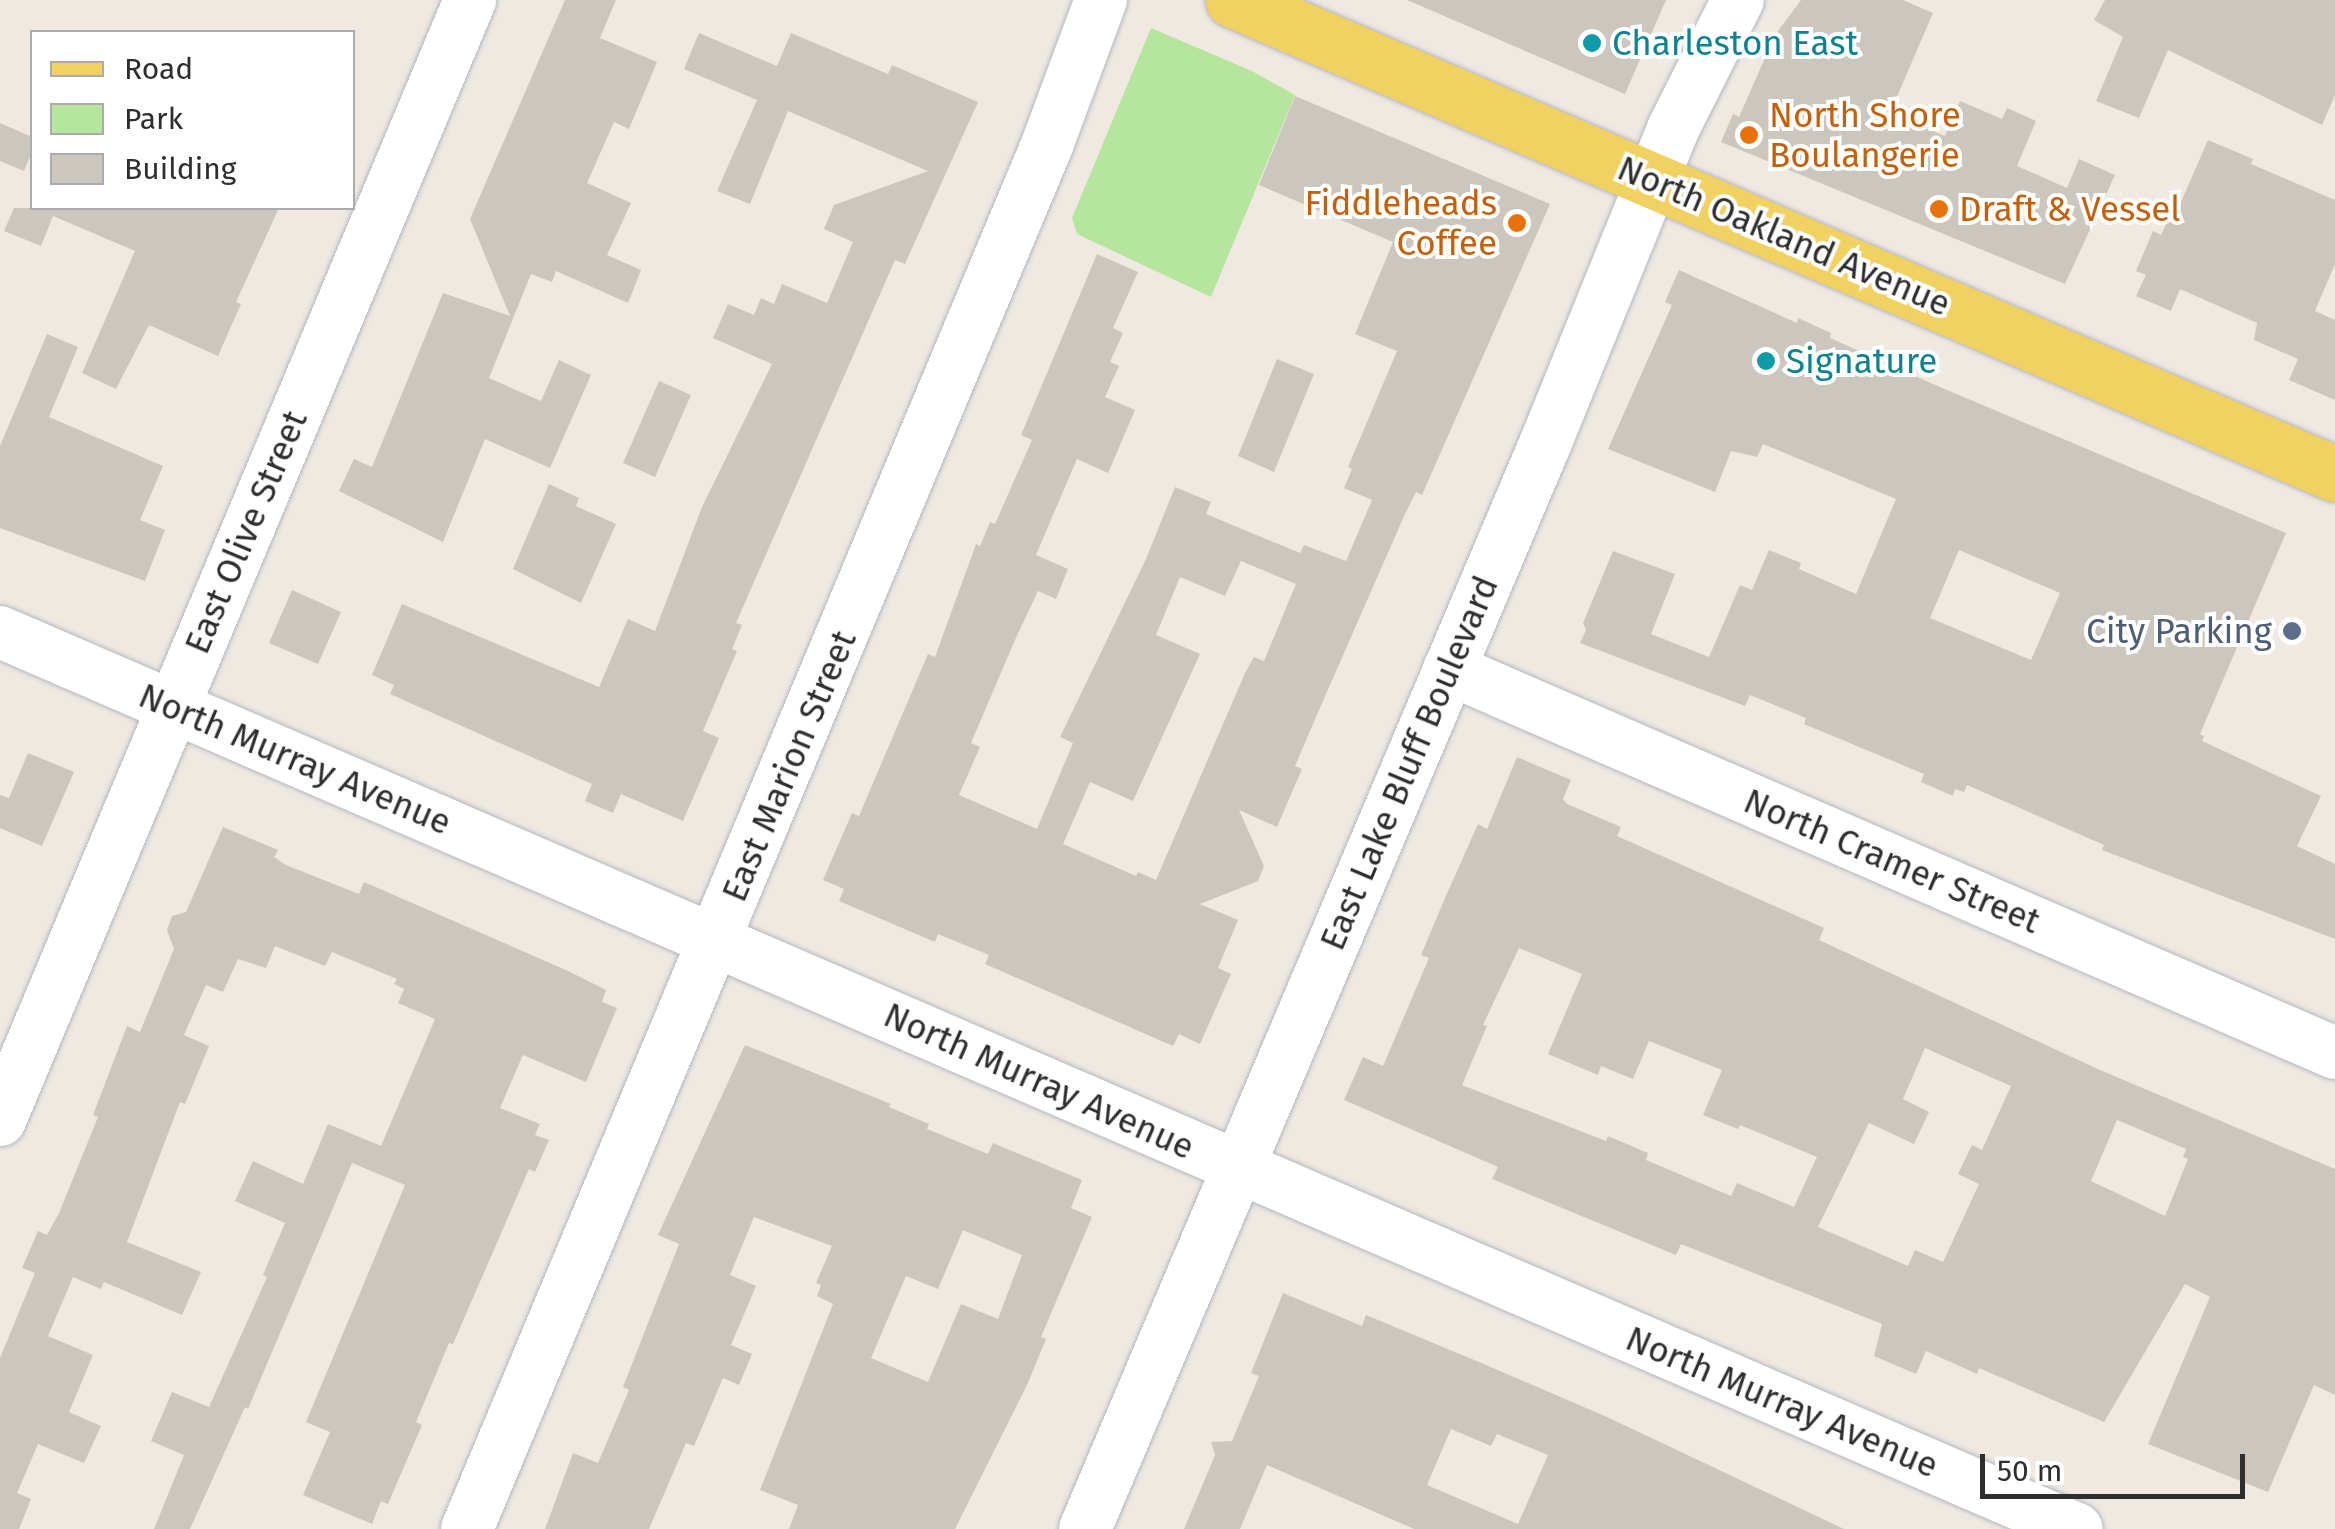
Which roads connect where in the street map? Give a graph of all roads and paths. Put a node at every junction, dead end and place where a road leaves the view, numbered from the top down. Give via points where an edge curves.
1 (470, 0) edge
2 (1101, 0) edge
3 (1233, 0) edge
4 (1738, 0) edge
5 (1652, 178) junction
6 (2335, 474) edge
7 (0, 632) edge
8 (1449, 669) junction
9 (172, 707) junction
10 (716, 940) junction
11 (2335, 1053) edge
12 (0, 1120) edge
13 (1237, 1166) junction
14 (467, 1529) edge
15 (1085, 1529) edge
16 (2077, 1529) edge

1 - 9 street, East Olive Street
2 - 10 street, East Marion Street
3 - 5 main road, North Oakland Avenue
4 - 5 street, East Lake Bluff Boulevard
5 - 6 main road, North Oakland Avenue
5 - 8 street, East Lake Bluff Boulevard
7 - 9 street, North Murray Avenue
8 - 11 street, North Cramer Street
8 - 13 street, East Lake Bluff Boulevard
9 - 10 street, North Murray Avenue
9 - 12 street, East Olive Street
10 - 13 street, North Murray Avenue
10 - 14 street, East Marion Street
13 - 15 street, East Lake Bluff Boulevard
13 - 16 street, North Murray Avenue

